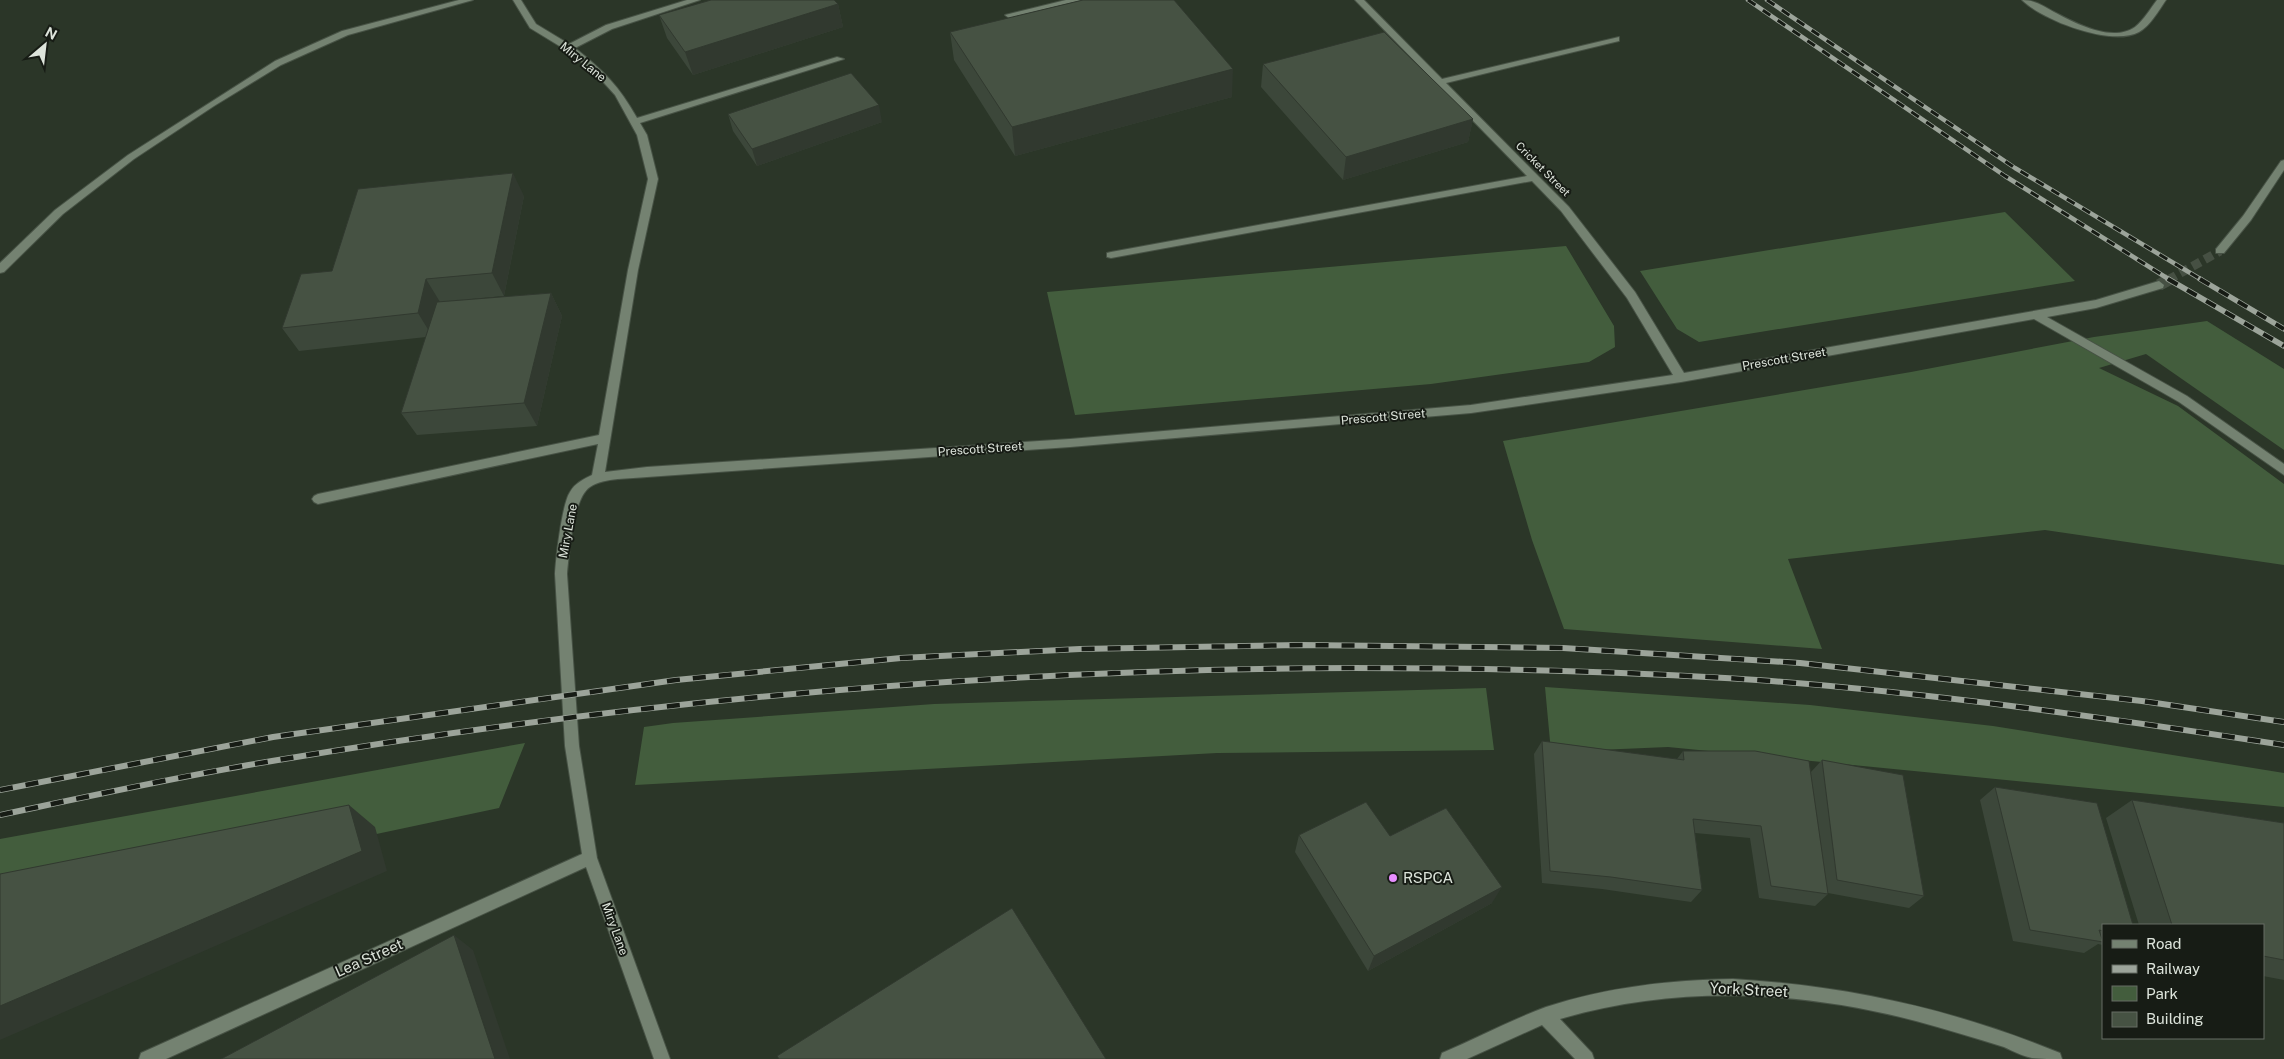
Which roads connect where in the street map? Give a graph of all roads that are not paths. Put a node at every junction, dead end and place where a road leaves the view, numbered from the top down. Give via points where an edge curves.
1 (469, 0) edge
2 (517, 0) edge
3 (696, 0) edge
4 (1078, 0) edge
5 (1359, 0) edge
6 (2026, 0) edge
7 (2162, 0) edge
8 (1009, 15) dead end
9 (1616, 39) dead end
10 (569, 48) junction
11 (840, 59) dead end
12 (1440, 82) junction
13 (635, 122) junction
14 (2284, 163) edge
15 (1534, 178) junction
16 (2220, 251) tunnel mouth
17 (1111, 255) dead end
18 (0, 269) edge
19 (2159, 285) tunnel mouth
20 (2034, 314) junction
21 (1680, 378) junction
22 (604, 438) junction
23 (2284, 470) edge
24 (598, 478) junction
25 (318, 499) dead end
26 (590, 858) junction
27 (1545, 1016) junction
28 (147, 1059) edge
29 (662, 1059) edge
30 (1448, 1059) edge
31 (1586, 1059) edge
32 (2054, 1059) edge

1 - 18 street via 345,33 278,63 132,157 59,212
2 - 10 street, Miry Lane via 533,26
3 - 10 street via 609,27
4 - 8 street
5 - 12 street, Cricket Street
6 - 7 street via 2069,24 2111,34 2137,29
9 - 12 street
10 - 13 street, Miry Lane via 598,71 619,94
11 - 13 street
12 - 15 street, Cricket Street
13 - 22 street, Miry Lane via 642,135 653,179 633,270
14 - 16 street
15 - 17 street
15 - 21 street, Cricket Street via 1565,209 1631,295
19 - 20 street, Prescott Street via 2096,304
20 - 21 street, Prescott Street
20 - 23 street via 2183,399
21 - 24 street, Prescott Street via 1471,409
22 - 24 street, Miry Lane
22 - 25 street
24 - 26 street, Miry Lane via 575,494 561,574 572,746
26 - 28 street, Lea Street
26 - 29 street, Miry Lane
27 - 30 street, York Street
27 - 31 street
27 - 32 street, York Street via 1628,994 1682,987 1760,988 1867,1002 1916,1013

